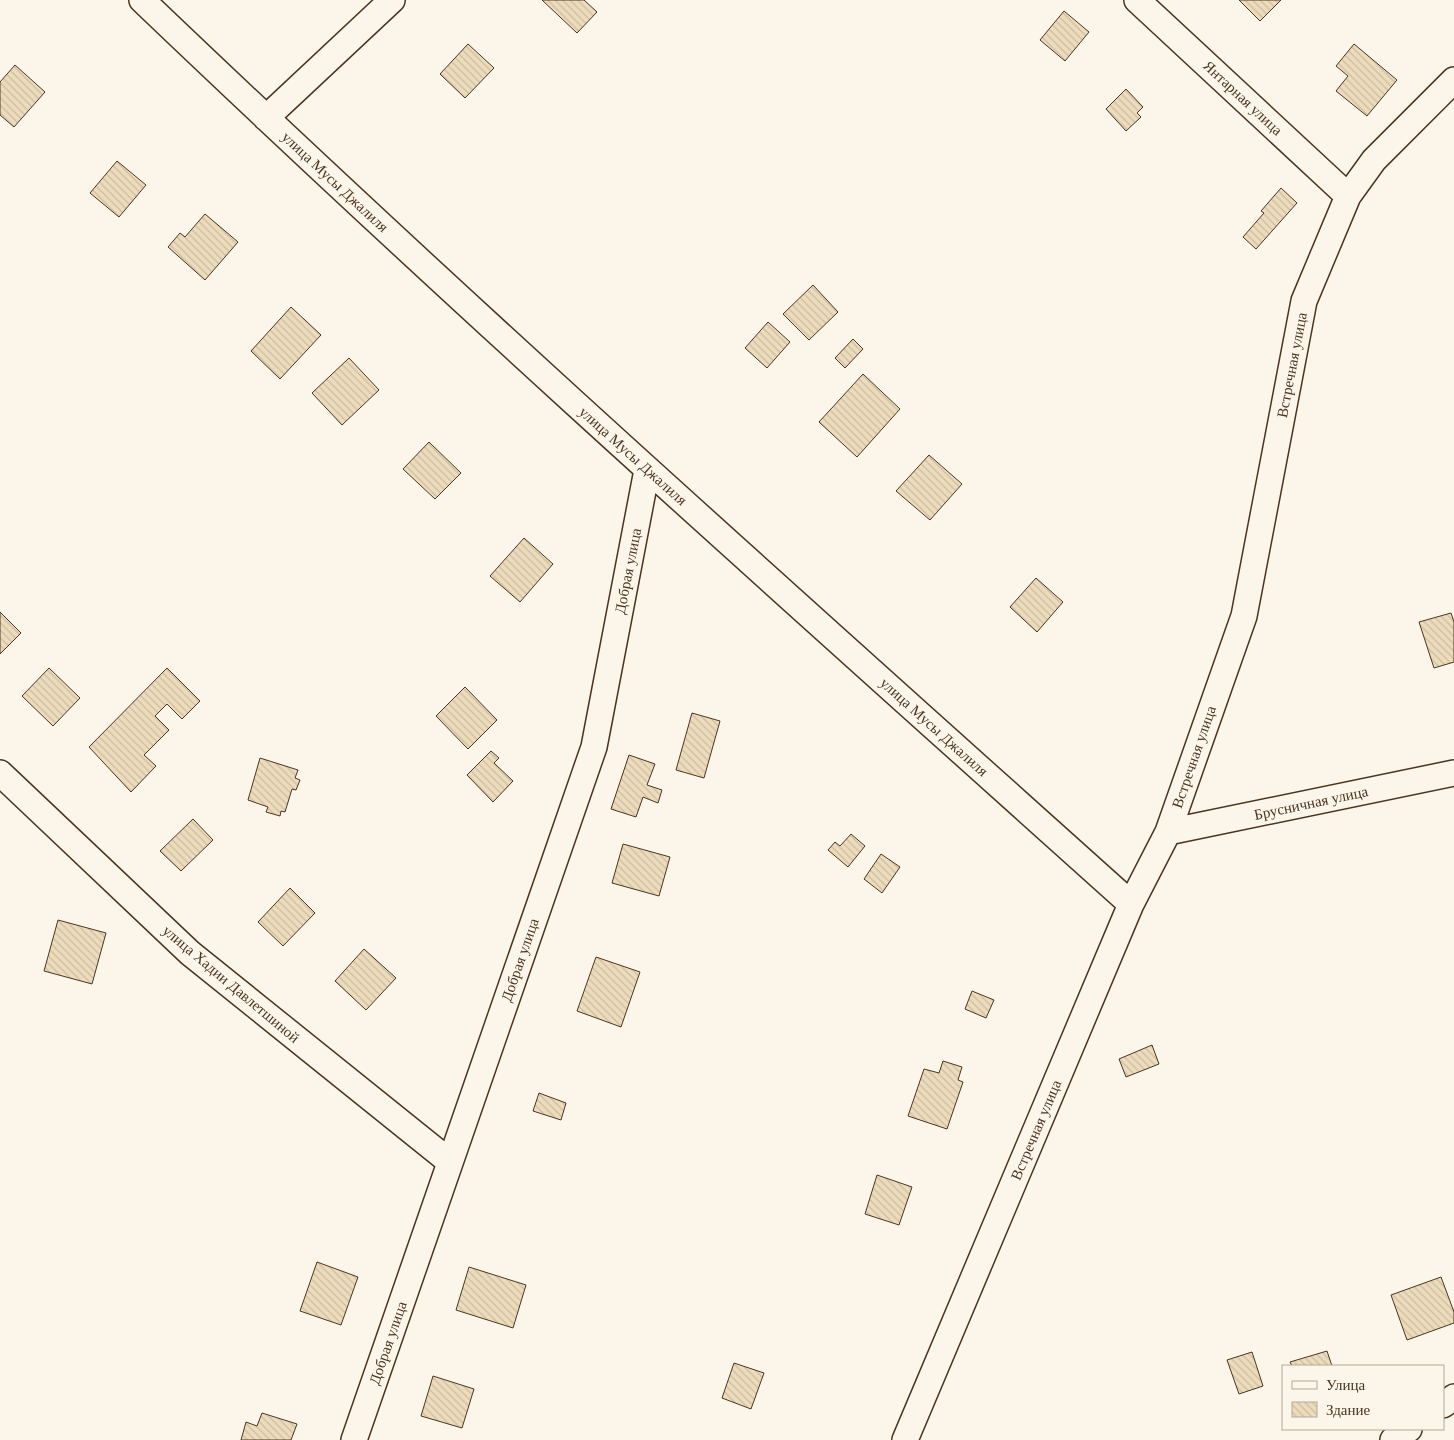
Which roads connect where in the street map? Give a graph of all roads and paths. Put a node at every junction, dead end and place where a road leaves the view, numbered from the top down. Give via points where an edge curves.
1 (142, 0) edge
2 (392, 0) edge
3 (1137, 0) edge
4 (1454, 80) edge
5 (266, 118) junction
6 (1348, 196) junction
7 (647, 470) junction
8 (0, 773) edge
9 (1454, 773) edge
10 (1168, 832) junction
11 (1131, 904) junction
12 (450, 1162) junction
13 (1408, 1430) edge
14 (354, 1440) edge
15 (905, 1440) edge
16 (1394, 1440) edge

1 - 5 street, улица Мусы Джалиля
2 - 5 street
3 - 6 street, Янтарная улица
4 - 6 street, Встречная улица via 1374,160
5 - 7 street, улица Мусы Джалиля
6 - 10 street, Встречная улица via 1304,301 1244,616
7 - 11 street, улица Мусы Джалиля
7 - 12 street, Добрая улица via 594,747
8 - 12 street, улица Хадии Давлетшиной via 190,953
9 - 10 street, Брусничная улица
10 - 11 street, Встречная улица
11 - 15 street, Встречная улица
12 - 14 street, Добрая улица
13 - 16 street

